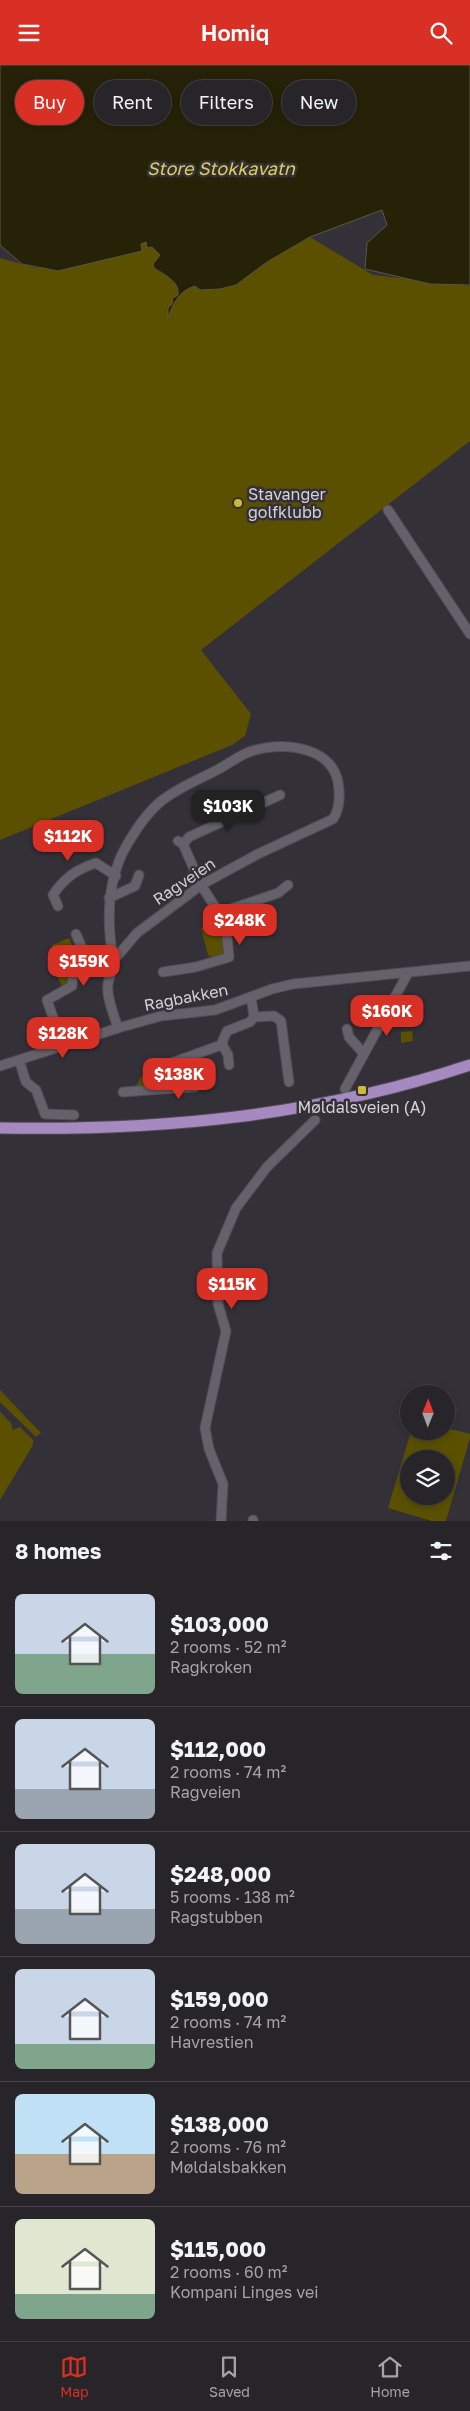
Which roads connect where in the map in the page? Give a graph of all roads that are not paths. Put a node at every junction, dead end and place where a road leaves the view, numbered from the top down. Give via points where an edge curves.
1 (388, 510) dead end
2 (470, 634) edge
3 (280, 795) dead end
4 (139, 875) dead end
5 (116, 876) junction
6 (201, 885) junction
7 (288, 885) dead end
8 (109, 898) junction
9 (58, 906) dead end
10 (219, 913) junction
11 (76, 934) dead end
12 (114, 959) junction
13 (470, 966) edge
14 (164, 972) dead end
15 (408, 973) junction
16 (251, 997) junction
17 (254, 1017) junction
18 (118, 1028) junction
19 (347, 1029) dead end
20 (222, 1044) junction
21 (63, 1046) junction
22 (364, 1054) junction
23 (19, 1061) junction
24 (229, 1065) dead end
25 (470, 1065) edge
26 (0, 1066) edge
27 (289, 1082) dead end
28 (195, 1087) dead end
29 (162, 1089) junction
30 (345, 1089) dead end
31 (123, 1092) dead end
32 (74, 1115) dead end
33 (315, 1121) dead end
34 (0, 1127) edge
35 (221, 1521) edge

1 - 2 street
3 - 6 street via 180,843
4 - 8 street via 134,886
5 - 6 street, Ragveien via 122,855 156,806 247,752 288,747 316,753 330,764 339,790 333,819 258,853
5 - 8 street, Ragveien
5 - 9 street via 96,863 76,871 61,883 53,895
6 - 10 street
6 - 12 street, Ragveien via 137,933
7 - 10 street via 278,893
8 - 12 street, Ragveien via 110,944
10 - 14 street via 229,957
11 - 21 street via 88,961 73,971 72,985 47,1000
12 - 18 street, Ragveien via 108,991
13 - 15 street, Ragbakken
15 - 16 street, Ragbakken via 293,984
15 - 22 street
16 - 17 street
16 - 18 street, Ragbakken via 215,1010 161,1016
17 - 20 street via 250,1022 225,1032
17 - 27 street via 274,1016 281,1021
18 - 21 street, Ragbakken
19 - 22 street via 349,1037
20 - 24 street
20 - 29 street via 158,1068
21 - 23 street, Ragbakken
22 - 30 street
23 - 26 street, Ragbakken
23 - 32 street via 26,1082 36,1090 45,1115
25 - 34 main road via 355,1097 244,1117 119,1128
28 - 29 street
29 - 31 street
33 - 35 street via 267,1167 236,1208 217,1253 218,1304 226,1331 205,1428 209,1449 223,1484

